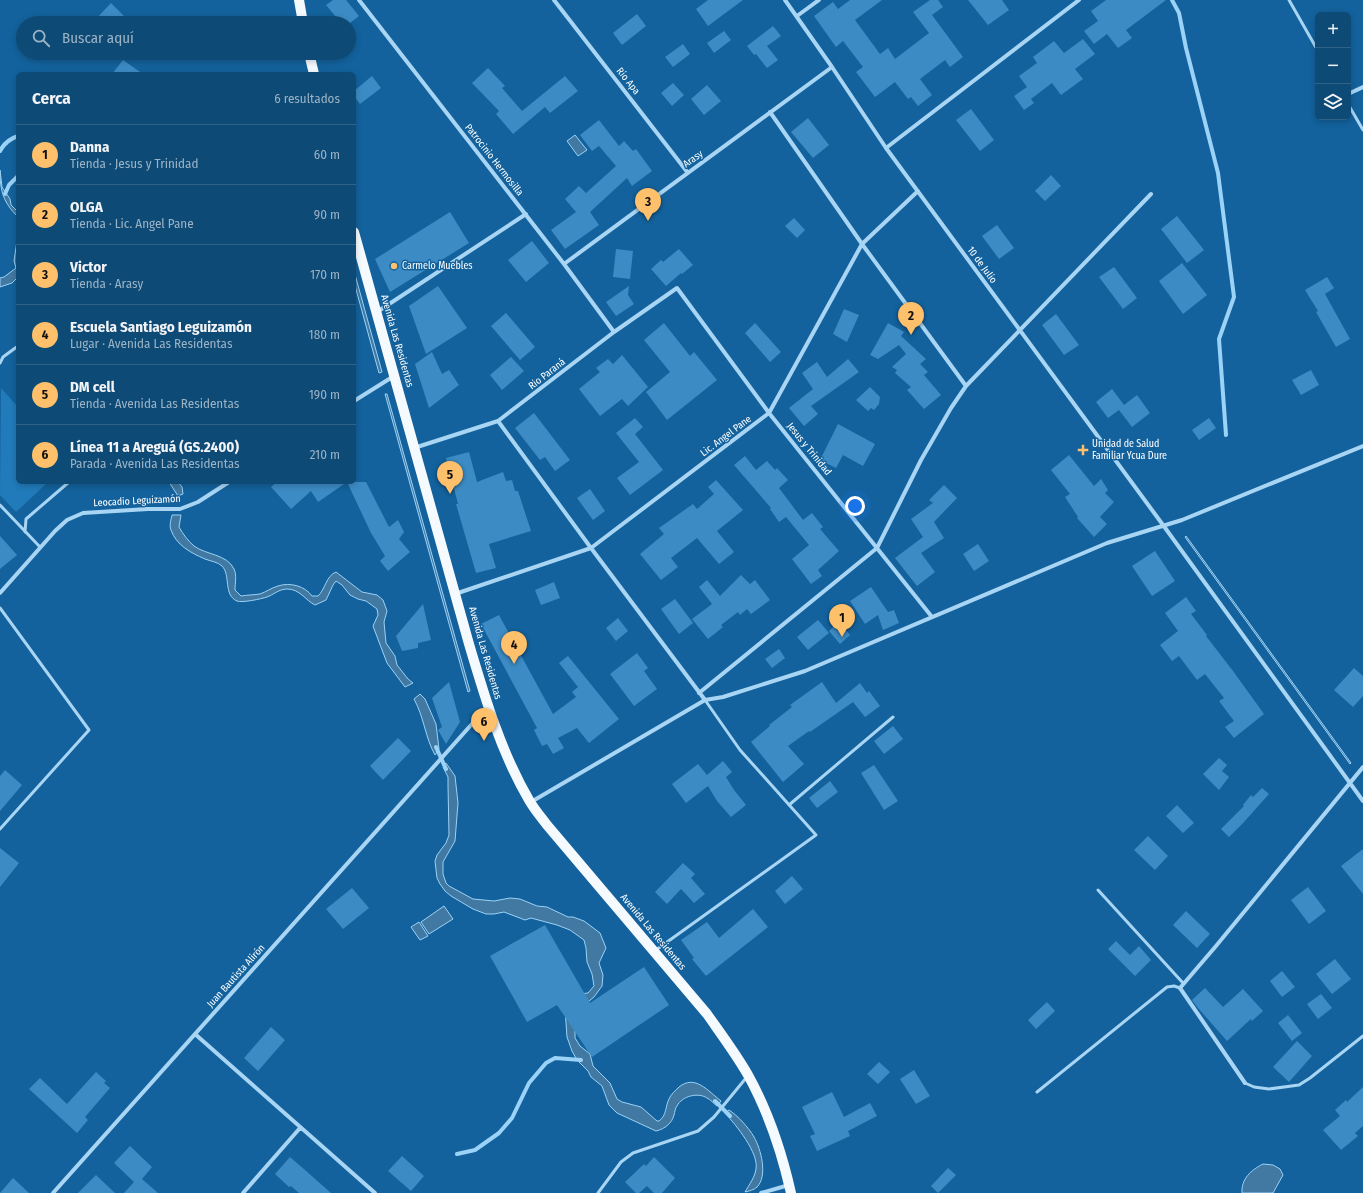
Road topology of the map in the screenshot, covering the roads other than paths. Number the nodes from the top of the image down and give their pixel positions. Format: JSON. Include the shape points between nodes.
{"nodes":[{"id":1,"x":299,"y":0,"type":"edge"},
{"id":2,"x":359,"y":0,"type":"edge"},
{"id":3,"x":554,"y":0,"type":"edge"},
{"id":4,"x":785,"y":0,"type":"edge"},
{"id":5,"x":819,"y":0,"type":"edge"},
{"id":6,"x":1079,"y":0,"type":"edge"},
{"id":7,"x":1289,"y":0,"type":"edge"},
{"id":8,"x":302,"y":16,"type":"edge"},
{"id":9,"x":797,"y":16,"type":"junction"},
{"id":10,"x":1316,"y":48,"type":"edge"},
{"id":11,"x":311,"y":60,"type":"edge"},
{"id":12,"x":832,"y":67,"type":"junction"},
{"id":13,"x":314,"y":72,"type":"edge"},
{"id":14,"x":1363,"y":87,"type":"edge"},
{"id":15,"x":1351,"y":93,"type":"edge"},
{"id":16,"x":1351,"y":109,"type":"edge"},
{"id":17,"x":770,"y":112,"type":"junction"},
{"id":18,"x":1363,"y":130,"type":"edge"},
{"id":19,"x":886,"y":148,"type":"junction"},
{"id":20,"x":688,"y":173,"type":"junction"},
{"id":21,"x":918,"y":191,"type":"junction"},
{"id":22,"x":1151,"y":194,"type":"dead end"},
{"id":23,"x":526,"y":214,"type":"junction"},
{"id":24,"x":356,"y":239,"type":"edge"},
{"id":25,"x":862,"y":244,"type":"junction"},
{"id":26,"x":564,"y":264,"type":"junction"},
{"id":27,"x":677,"y":288,"type":"joint"},
{"id":28,"x":377,"y":312,"type":"junction"},
{"id":29,"x":1020,"y":330,"type":"junction"},
{"id":30,"x":614,"y":332,"type":"junction"},
{"id":31,"x":16,"y":347,"type":"edge"},
{"id":32,"x":0,"y":363,"type":"edge"},
{"id":33,"x":395,"y":375,"type":"junction"},
{"id":34,"x":966,"y":386,"type":"junction"},
{"id":35,"x":356,"y":400,"type":"edge"},
{"id":36,"x":769,"y":413,"type":"junction"},
{"id":37,"x":498,"y":421,"type":"junction"},
{"id":38,"x":1363,"y":446,"type":"edge"},
{"id":39,"x":413,"y":448,"type":"junction"},
{"id":40,"x":67,"y":484,"type":"edge"},
{"id":41,"x":226,"y":484,"type":"edge"},
{"id":42,"x":0,"y":505,"type":"edge"},
{"id":43,"x":1163,"y":525,"type":"junction"},
{"id":44,"x":25,"y":532,"type":"junction"},
{"id":45,"x":40,"y":548,"type":"junction"},
{"id":46,"x":591,"y":548,"type":"junction"},
{"id":47,"x":877,"y":548,"type":"junction"},
{"id":48,"x":0,"y":593,"type":"edge"},
{"id":49,"x":455,"y":594,"type":"junction"},
{"id":50,"x":0,"y":608,"type":"edge"},
{"id":51,"x":932,"y":617,"type":"junction"},
{"id":52,"x":699,"y":692,"type":"junction"},
{"id":53,"x":705,"y":700,"type":"junction"},
{"id":54,"x":488,"y":706,"type":"junction"},
{"id":55,"x":893,"y":717,"type":"dead end"},
{"id":56,"x":1363,"y":767,"type":"edge"},
{"id":57,"x":1350,"y":783,"type":"junction"},
{"id":58,"x":1363,"y":801,"type":"edge"},
{"id":59,"x":530,"y":802,"type":"junction"},
{"id":60,"x":789,"y":805,"type":"junction"},
{"id":61,"x":0,"y":830,"type":"edge"},
{"id":62,"x":1098,"y":890,"type":"dead end"},
{"id":63,"x":654,"y":952,"type":"junction"},
{"id":64,"x":1183,"y":984,"type":"junction"},
{"id":65,"x":1180,"y":988,"type":"junction"},
{"id":66,"x":195,"y":1034,"type":"junction"},
{"id":67,"x":1363,"y":1036,"type":"edge"},
{"id":68,"x":748,"y":1076,"type":"junction"},
{"id":69,"x":1245,"y":1083,"type":"joint"},
{"id":70,"x":1038,"y":1092,"type":"dead end"},
{"id":71,"x":300,"y":1128,"type":"junction"},
{"id":72,"x":790,"y":1189,"type":"edge"},
{"id":73,"x":53,"y":1193,"type":"edge"},
{"id":74,"x":243,"y":1193,"type":"edge"},
{"id":75,"x":375,"y":1193,"type":"edge"},
{"id":76,"x":598,"y":1193,"type":"edge"},
{"id":77,"x":761,"y":1193,"type":"edge"}],
"edges":[{"from":1,"to":8,"type":"main road"},
{"from":2,"to":23,"type":"street","name":"Patrocinio Hermosilla"},
{"from":3,"to":20,"type":"street","name":"Rio Apa"},
{"from":4,"to":9,"type":"street","name":"10 de Julio"},
{"from":5,"to":9,"type":"street"},
{"from":6,"to":19,"type":"street"},
{"from":7,"to":10,"type":"lane"},
{"from":9,"to":12,"type":"street","name":"10 de Julio"},
{"from":11,"to":13,"type":"main road"},
{"from":12,"to":17,"type":"street","name":"Arasy"},
{"from":12,"to":19,"type":"street","name":"10 de Julio"},
{"from":14,"to":15,"type":"street"},
{"from":16,"to":18,"type":"lane"},
{"from":17,"to":20,"type":"street","name":"Arasy"},
{"from":17,"to":25,"type":"street"},
{"from":19,"to":21,"type":"street","name":"10 de Julio"},
{"from":20,"to":26,"type":"street","name":"Arasy"},
{"from":21,"to":25,"type":"street","name":"Lic. Angel Pane"},
{"from":21,"to":29,"type":"street","name":"10 de Julio"},
{"from":22,"to":29,"type":"street"},
{"from":23,"to":26,"type":"street","name":"Patrocinio Hermosilla"},
{"from":23,"to":28,"type":"street"},
{"from":24,"to":28,"type":"main road","name":"Avenida Las Residentas"},
{"from":25,"to":34,"type":"street"},
{"from":25,"to":36,"type":"street","name":"Lic. Angel Pane"},
{"from":26,"to":30,"type":"street","name":"Patrocinio Hermosilla"},
{"from":27,"to":30,"type":"street","name":"Rio Paraná"},
{"from":27,"to":36,"type":"street","name":"Jesus y Trinidad"},
{"from":28,"to":33,"type":"main road","name":"Avenida Las Residentas"},
{"from":29,"to":34,"type":"street"},
{"from":29,"to":43,"type":"street","name":"10 de Julio"},
{"from":30,"to":37,"type":"street","name":"Rio Paraná"},
{"from":31,"to":32,"type":"lane","via":[[3,357]]},
{"from":33,"to":35,"type":"street"},
{"from":33,"to":39,"type":"main road","name":"Avenida Las Residentas"},
{"from":34,"to":47,"type":"street","via":[[921,460]]},
{"from":36,"to":46,"type":"street","name":"Lic. Angel Pane"},
{"from":36,"to":47,"type":"street","name":"Jesus y Trinidad"},
{"from":37,"to":39,"type":"street","name":"Rio Paraná"},
{"from":37,"to":46,"type":"street"},
{"from":38,"to":43,"type":"street","via":[[1182,520]]},
{"from":39,"to":49,"type":"main road","name":"Avenida Las Residentas"},
{"from":40,"to":44,"type":"lane","via":[[26,519]]},
{"from":41,"to":45,"type":"street","name":"Leocadio Leguizamón","via":[[198,502],[180,509],[83,513],[67,520]]},
{"from":42,"to":44,"type":"lane"},
{"from":43,"to":51,"type":"street","via":[[1107,543]]},
{"from":43,"to":57,"type":"street","name":"10 de Julio"},
{"from":44,"to":45,"type":"lane"},
{"from":45,"to":48,"type":"street","name":"Leocadio Leguizamón"},
{"from":46,"to":49,"type":"street","name":"Lic. Angel Pane"},
{"from":46,"to":52,"type":"street"},
{"from":47,"to":51,"type":"street","name":"Jesus y Trinidad"},
{"from":47,"to":52,"type":"street"},
{"from":49,"to":54,"type":"main road","name":"Avenida Las Residentas"},
{"from":50,"to":61,"type":"lane","via":[[89,730]]},
{"from":51,"to":53,"type":"street","via":[[805,672]]},
{"from":52,"to":53,"type":"street"},
{"from":53,"to":59,"type":"street"},
{"from":53,"to":60,"type":"lane","via":[[740,750]]},
{"from":54,"to":59,"type":"main road","name":"Avenida Las Residentas","via":[[505,751]]},
{"from":54,"to":66,"type":"street","name":"Juan Bautista Alirón"},
{"from":55,"to":60,"type":"lane"},
{"from":56,"to":57,"type":"street"},
{"from":57,"to":58,"type":"street","name":"10 de Julio"},
{"from":57,"to":64,"type":"street"},
{"from":59,"to":63,"type":"main road","name":"Avenida Las Residentas"},
{"from":60,"to":63,"type":"lane","via":[[816,835]]},
{"from":62,"to":64,"type":"lane"},
{"from":63,"to":68,"type":"main road","name":"Avenida Las Residentas","via":[[707,1014]]},
{"from":64,"to":65,"type":"street"},
{"from":65,"to":69,"type":"street"},
{"from":65,"to":70,"type":"lane","via":[[1167,987]]},
{"from":66,"to":71,"type":"street"},
{"from":66,"to":73,"type":"street","name":"Juan Bautista Alirón"},
{"from":67,"to":69,"type":"lane","via":[[1299,1085],[1269,1089]]},
{"from":68,"to":72,"type":"main road","name":"Avenida Las Residentas","via":[[765,1111]]},
{"from":68,"to":76,"type":"lane","via":[[714,1117],[698,1131],[633,1154],[621,1162]]},
{"from":71,"to":74,"type":"street"},
{"from":71,"to":75,"type":"street"},
{"from":72,"to":77,"type":"street"}]}
